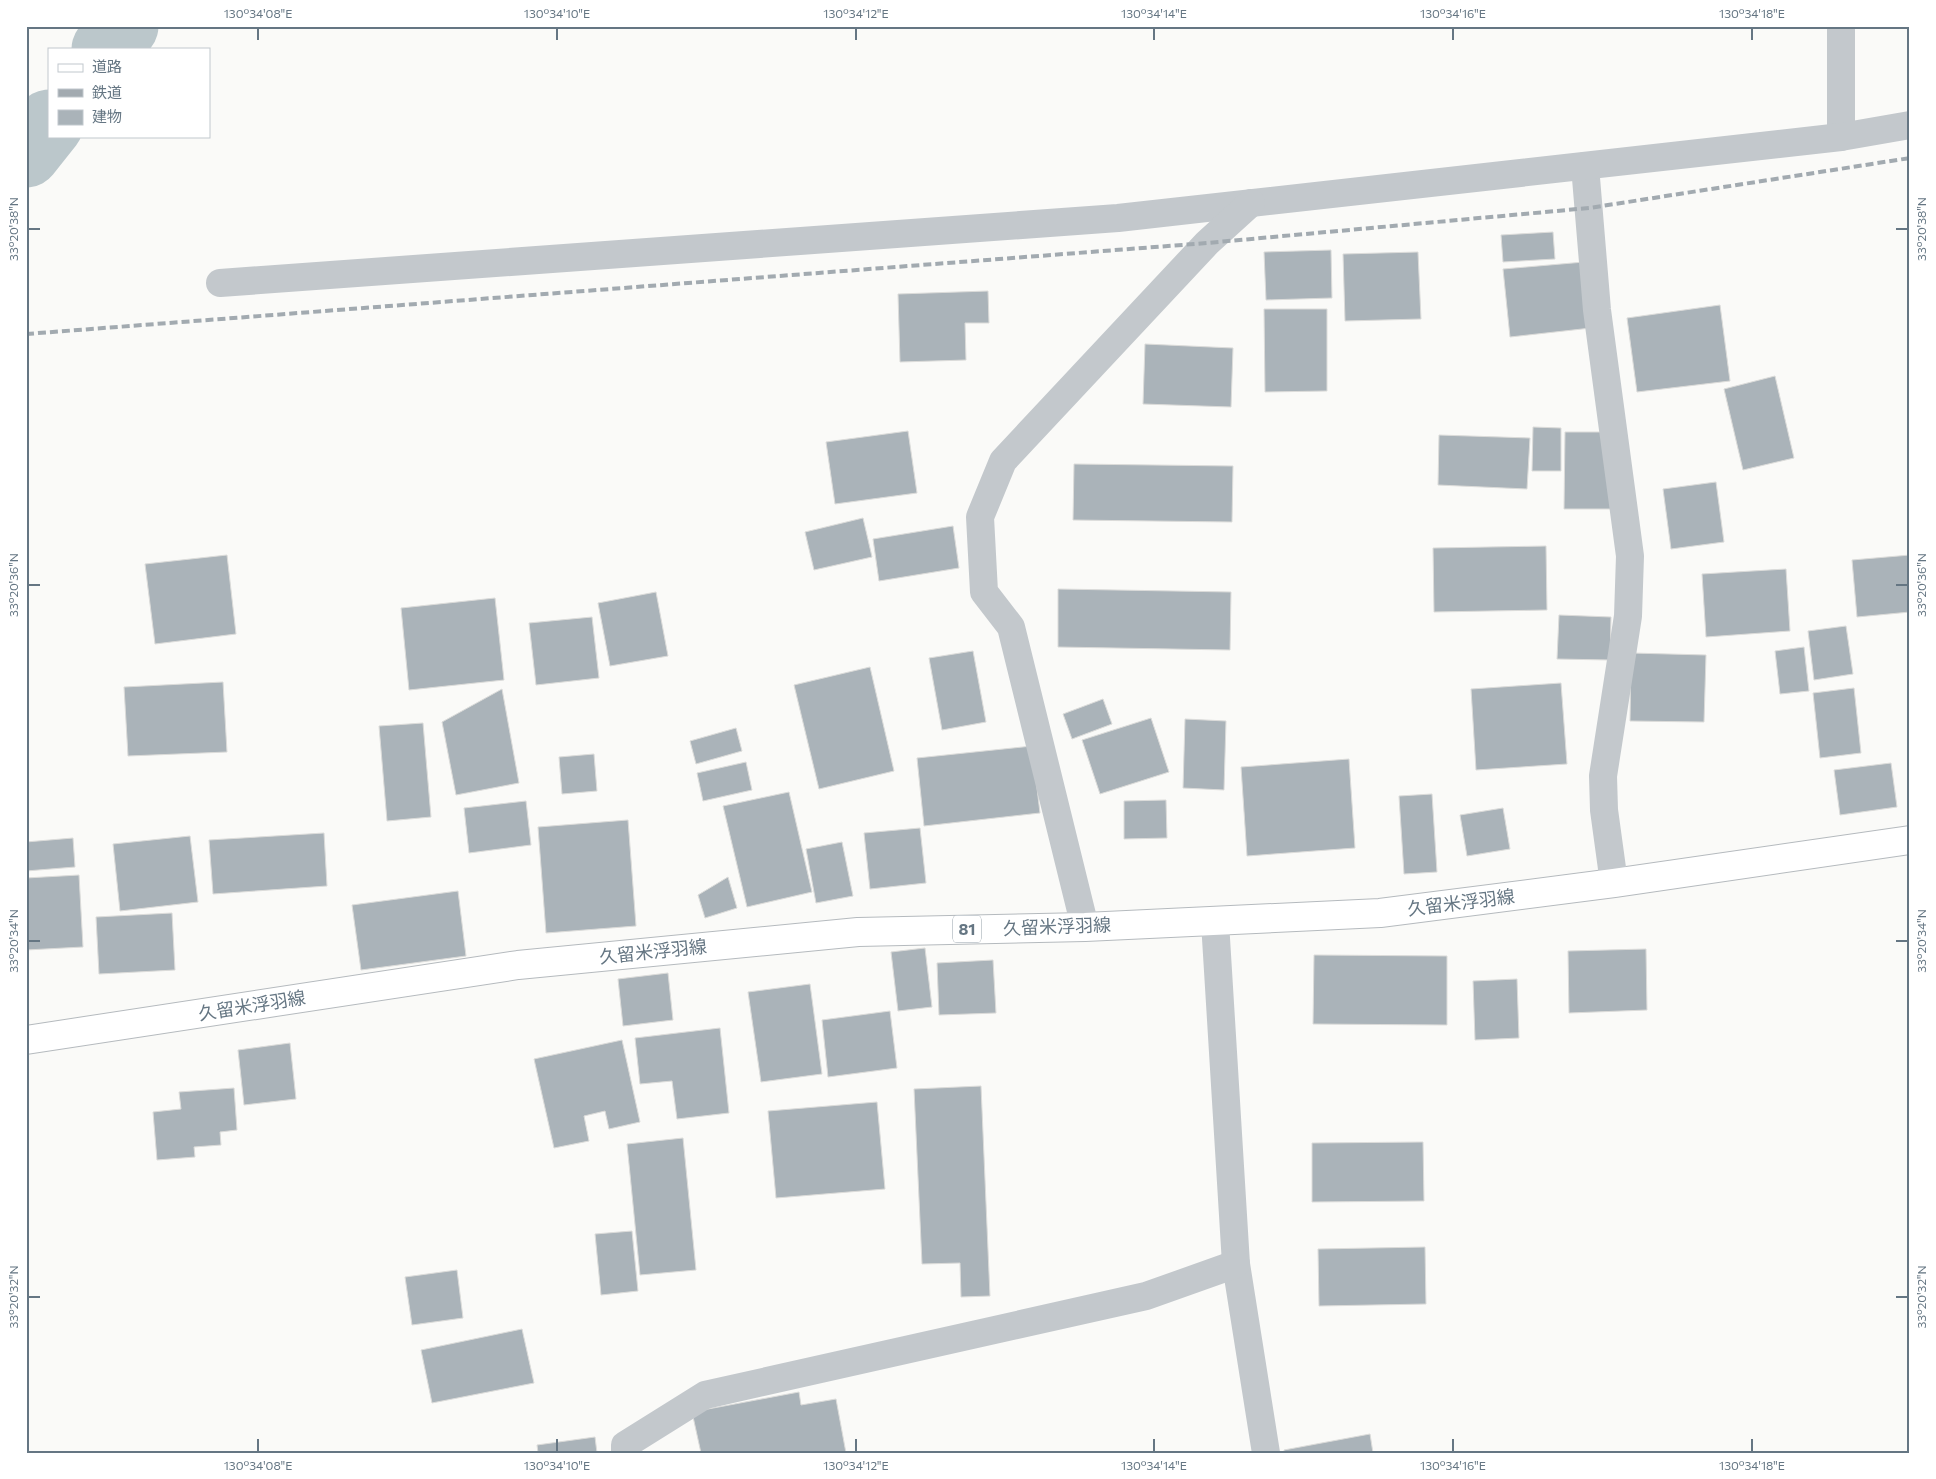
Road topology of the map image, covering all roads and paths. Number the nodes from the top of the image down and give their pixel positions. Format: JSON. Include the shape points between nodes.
{"nodes":[{"id":1,"x":1840,"y":26,"type":"edge"},
{"id":2,"x":1910,"y":125,"type":"edge"},
{"id":3,"x":1841,"y":137,"type":"junction"},
{"id":4,"x":1586,"y":166,"type":"junction"},
{"id":5,"x":1251,"y":203,"type":"junction"},
{"id":6,"x":220,"y":283,"type":"dead end"},
{"id":7,"x":1910,"y":840,"type":"edge"},
{"id":8,"x":1614,"y":883,"type":"junction"},
{"id":9,"x":1215,"y":922,"type":"junction"},
{"id":10,"x":1085,"y":927,"type":"junction"},
{"id":11,"x":26,"y":1040,"type":"edge"},
{"id":12,"x":1236,"y":1264,"type":"junction"},
{"id":13,"x":625,"y":1453,"type":"edge"},
{"id":14,"x":1266,"y":1453,"type":"edge"}],
"edges":[{"from":1,"to":3,"type":"street"},
{"from":2,"to":3,"type":"street"},
{"from":3,"to":4,"type":"street"},
{"from":4,"to":5,"type":"street"},
{"from":4,"to":8,"type":"street","via":[[1597,310],[1630,556],[1628,616],[1603,776]]},
{"from":5,"to":6,"type":"street","via":[[1118,218]]},
{"from":5,"to":10,"type":"street","via":[[1207,243],[1002,461],[980,517],[984,592],[1011,627]]},
{"from":7,"to":8,"type":"main road","name":"久留米浮羽線","number":"81"},
{"from":8,"to":9,"type":"main road","name":"久留米浮羽線","number":"81","via":[[1380,913]]},
{"from":9,"to":10,"type":"main road","name":"久留米浮羽線","number":"81"},
{"from":9,"to":12,"type":"street"},
{"from":10,"to":11,"type":"main road","name":"久留米浮羽線","number":"81","via":[[858,932],[518,965]]},
{"from":12,"to":13,"type":"street","via":[[1146,1296],[705,1394],[624,1445]]},
{"from":12,"to":14,"type":"street"}]}
